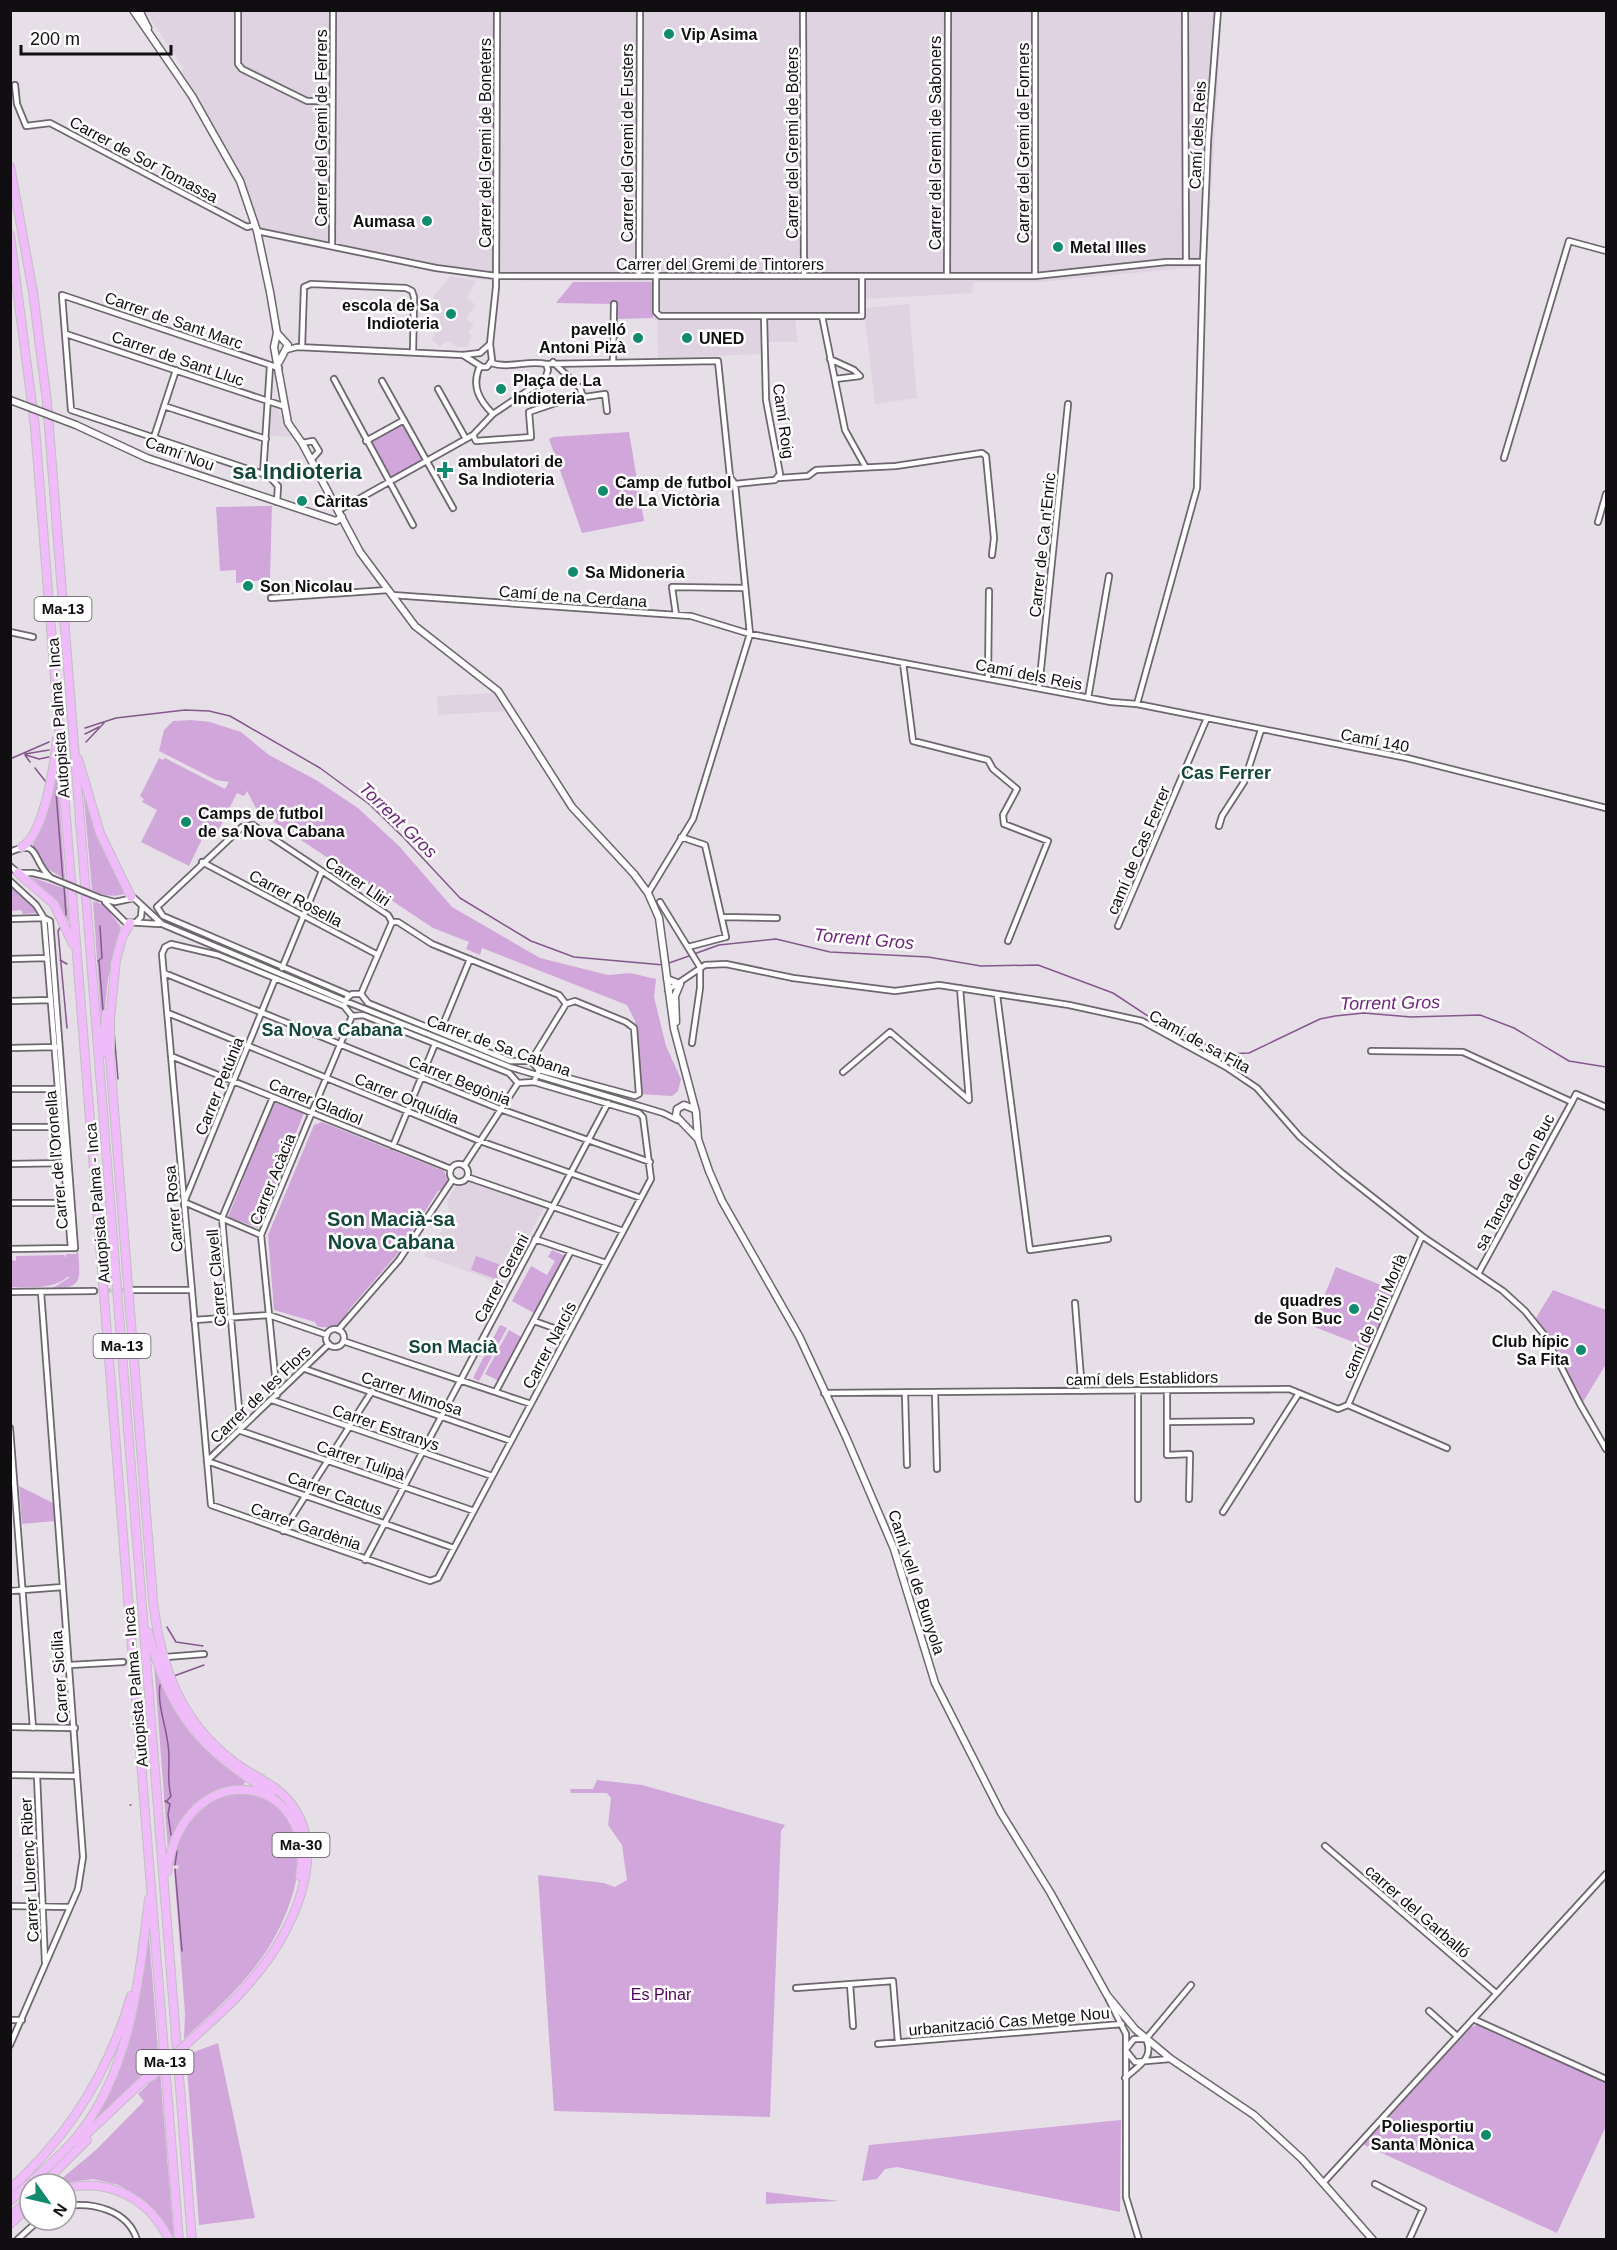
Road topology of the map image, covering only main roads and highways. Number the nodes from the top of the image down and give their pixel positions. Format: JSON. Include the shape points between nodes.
{"nodes":[{"id":1,"x":10,"y":165,"type":"edge"},
{"id":2,"x":10,"y":235,"type":"edge"},
{"id":3,"x":59,"y":723,"type":"junction"},
{"id":4,"x":74,"y":743,"type":"junction"},
{"id":5,"x":15,"y":851,"type":"edge"},
{"id":6,"x":23,"y":873,"type":"road end"},
{"id":7,"x":128,"y":898,"type":"road end"},
{"id":8,"x":133,"y":922,"type":"road end"},
{"id":9,"x":77,"y":953,"type":"junction"},
{"id":10,"x":116,"y":960,"type":"junction"},
{"id":11,"x":101,"y":1081,"type":"junction"},
{"id":12,"x":143,"y":1610,"type":"junction"},
{"id":13,"x":303,"y":1880,"type":"junction"},
{"id":14,"x":151,"y":1884,"type":"junction"},
{"id":15,"x":165,"y":1889,"type":"junction"},
{"id":16,"x":141,"y":1954,"type":"junction"},
{"id":17,"x":191,"y":2037,"type":"junction"},
{"id":18,"x":151,"y":2075,"type":"junction"},
{"id":19,"x":47,"y":2172,"type":"edge"},
{"id":20,"x":56,"y":2172,"type":"edge"},
{"id":21,"x":78,"y":2187,"type":"edge"},
{"id":22,"x":10,"y":2189,"type":"edge"},
{"id":23,"x":10,"y":2200,"type":"edge"},
{"id":24,"x":169,"y":2240,"type":"edge"},
{"id":25,"x":179,"y":2240,"type":"edge"},
{"id":26,"x":192,"y":2240,"type":"edge"}],
"edges":[{"from":1,"to":4,"type":"highway","name":"Autopista Palma - Inca","number":"Ma-13","via":[[32,284],[47,402]]},
{"from":2,"to":3,"type":"highway","name":"Autopista Palma - Inca","number":"Ma-13","via":[[33,399]]},
{"from":3,"to":5,"type":"highway","via":[[50,789],[33,835]]},
{"from":3,"to":9,"type":"highway","name":"Autopista Palma - Inca","number":"Ma-13"},
{"from":4,"to":7,"type":"highway","via":[[98,827]]},
{"from":4,"to":11,"type":"highway","name":"Autopista Palma - Inca","number":"Ma-13"},
{"from":6,"to":9,"type":"highway","via":[[54,904]]},
{"from":8,"to":10,"type":"highway","via":[[122,938]]},
{"from":9,"to":14,"type":"highway","name":"Autopista Palma - Inca","number":"Ma-13"},
{"from":10,"to":11,"type":"highway","via":[[105,1018]]},
{"from":10,"to":13,"type":"highway","via":[[110,1058],[159,1643],[173,1688],[198,1727],[229,1758],[283,1795],[297,1813],[308,1851]]},
{"from":11,"to":12,"type":"highway","name":"Autopista Palma - Inca","number":"Ma-13"},
{"from":12,"to":13,"type":"highway","number":"Ma-30","via":[[163,1681],[186,1722],[219,1758],[276,1797],[296,1819],[305,1852]]},
{"from":12,"to":15,"type":"highway","name":"Autopista Palma - Inca","number":"Ma-13"},
{"from":13,"to":17,"type":"highway","number":"Ma-30","via":[[289,1920],[262,1967],[239,1994]]},
{"from":14,"to":16,"type":"highway"},
{"from":14,"to":25,"type":"highway","name":"Autopista Palma - Inca","number":"Ma-13"},
{"from":15,"to":17,"type":"highway","number":"Ma-30","via":[[170,1850],[179,1829],[210,1796],[237,1789],[258,1792],[282,1808],[296,1827],[301,1871],[278,1938],[246,1983]]},
{"from":15,"to":26,"type":"highway","name":"Autopista Palma - Inca","number":"Ma-13"},
{"from":16,"to":22,"type":"highway","via":[[119,2032],[99,2078],[59,2139]]},
{"from":16,"to":23,"type":"highway","via":[[126,2035],[98,2104],[73,2142]]},
{"from":17,"to":18,"type":"highway","number":"Ma-30","bridge":true},
{"from":18,"to":19,"type":"highway","number":"Ma-30"},
{"from":18,"to":20,"type":"highway","number":"Ma-30"},
{"from":21,"to":24,"type":"highway","via":[[96,2186],[125,2193],[151,2212]]}]}
